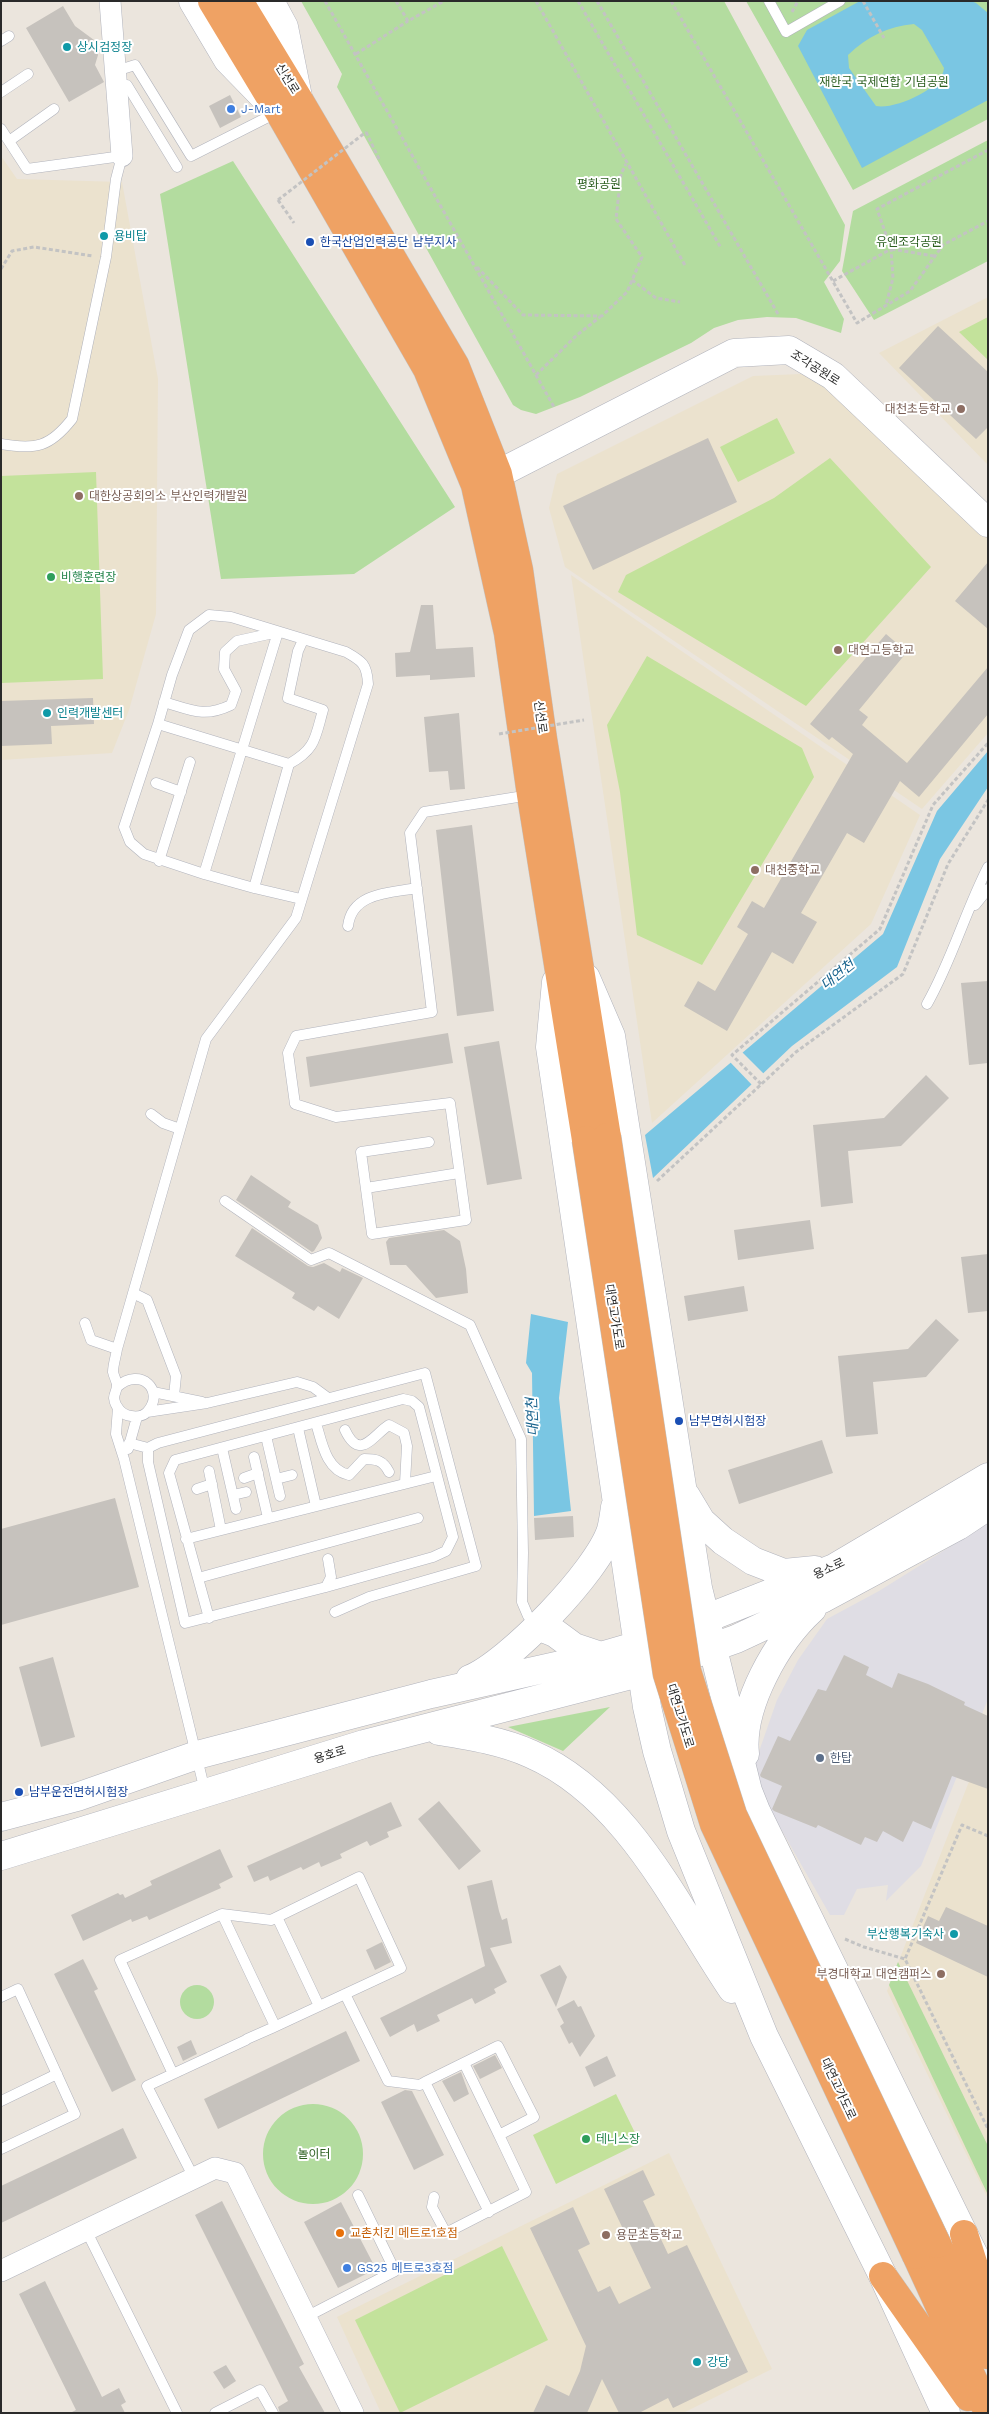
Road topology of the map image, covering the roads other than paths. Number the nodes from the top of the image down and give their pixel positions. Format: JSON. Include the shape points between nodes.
{"nodes":[{"id":1,"x":110,"y":1,"type":"edge"},
{"id":2,"x":193,"y":1,"type":"edge"},
{"id":3,"x":212,"y":1,"type":"edge"},
{"id":4,"x":239,"y":1,"type":"edge"},
{"id":5,"x":270,"y":1,"type":"edge"},
{"id":6,"x":769,"y":1,"type":"edge"},
{"id":7,"x":840,"y":1,"type":"edge"},
{"id":8,"x":28,"y":74,"type":"dead end"},
{"id":9,"x":116,"y":78,"type":"junction"},
{"id":10,"x":1,"y":92,"type":"edge"},
{"id":11,"x":289,"y":105,"type":"junction"},
{"id":12,"x":54,"y":109,"type":"dead end"},
{"id":13,"x":1,"y":128,"type":"edge"},
{"id":14,"x":9,"y":141,"type":"junction"},
{"id":15,"x":122,"y":156,"type":"junction"},
{"id":16,"x":177,"y":167,"type":"dead end"},
{"id":17,"x":4,"y":445,"type":"edge"},
{"id":18,"x":498,"y":474,"type":"junction"},
{"id":19,"x":988,"y":523,"type":"edge"},
{"id":20,"x":278,"y":632,"type":"junction"},
{"id":21,"x":303,"y":640,"type":"junction"},
{"id":22,"x":164,"y":702,"type":"junction"},
{"id":23,"x":158,"y":724,"type":"junction"},
{"id":24,"x":243,"y":750,"type":"junction"},
{"id":25,"x":190,"y":762,"type":"dead end"},
{"id":26,"x":289,"y":764,"type":"junction"},
{"id":27,"x":156,"y":783,"type":"dead end"},
{"id":28,"x":181,"y":792,"type":"junction"},
{"id":29,"x":531,"y":794,"type":"junction"},
{"id":30,"x":159,"y":861,"type":"junction"},
{"id":31,"x":988,"y":867,"type":"edge"},
{"id":32,"x":204,"y":874,"type":"junction"},
{"id":33,"x":254,"y":888,"type":"junction"},
{"id":34,"x":417,"y":888,"type":"junction"},
{"id":35,"x":988,"y":889,"type":"edge"},
{"id":36,"x":301,"y":899,"type":"junction"},
{"id":37,"x":970,"y":912,"type":"junction"},
{"id":38,"x":348,"y":926,"type":"dead end"},
{"id":39,"x":568,"y":963,"type":"junction"},
{"id":40,"x":927,"y":1004,"type":"dead end"},
{"id":41,"x":151,"y":1114,"type":"dead end"},
{"id":42,"x":180,"y":1129,"type":"junction"},
{"id":43,"x":429,"y":1142,"type":"dead end"},
{"id":44,"x":459,"y":1173,"type":"junction"},
{"id":45,"x":366,"y":1188,"type":"junction"},
{"id":46,"x":225,"y":1201,"type":"dead end"},
{"id":47,"x":133,"y":1293,"type":"junction"},
{"id":48,"x":85,"y":1323,"type":"dead end"},
{"id":49,"x":117,"y":1349,"type":"junction"},
{"id":50,"x":117,"y":1387,"type":"junction"},
{"id":51,"x":153,"y":1392,"type":"junction"},
{"id":52,"x":174,"y":1396,"type":"junction"},
{"id":53,"x":328,"y":1398,"type":"junction"},
{"id":54,"x":208,"y":1403,"type":"junction"},
{"id":55,"x":118,"y":1408,"type":"junction"},
{"id":56,"x":147,"y":1412,"type":"junction"},
{"id":57,"x":137,"y":1417,"type":"junction"},
{"id":58,"x":316,"y":1423,"type":"junction"},
{"id":59,"x":298,"y":1428,"type":"junction"},
{"id":60,"x":345,"y":1430,"type":"dead end"},
{"id":61,"x":266,"y":1436,"type":"junction"},
{"id":62,"x":129,"y":1442,"type":"junction"},
{"id":63,"x":148,"y":1448,"type":"junction"},
{"id":64,"x":222,"y":1448,"type":"junction"},
{"id":65,"x":254,"y":1457,"type":"dead end"},
{"id":66,"x":124,"y":1459,"type":"junction"},
{"id":67,"x":208,"y":1470,"type":"dead end"},
{"id":68,"x":389,"y":1472,"type":"dead end"},
{"id":69,"x":258,"y":1473,"type":"junction"},
{"id":70,"x":292,"y":1474,"type":"dead end"},
{"id":71,"x":436,"y":1476,"type":"junction"},
{"id":72,"x":988,"y":1477,"type":"edge"},
{"id":73,"x":244,"y":1478,"type":"dead end"},
{"id":74,"x":276,"y":1479,"type":"junction"},
{"id":75,"x":405,"y":1483,"type":"junction"},
{"id":76,"x":212,"y":1484,"type":"junction"},
{"id":77,"x":197,"y":1489,"type":"dead end"},
{"id":78,"x":681,"y":1489,"type":"junction"},
{"id":79,"x":246,"y":1492,"type":"dead end"},
{"id":80,"x":233,"y":1495,"type":"junction"},
{"id":81,"x":617,"y":1495,"type":"junction"},
{"id":82,"x":280,"y":1496,"type":"dead end"},
{"id":83,"x":316,"y":1506,"type":"junction"},
{"id":84,"x":988,"y":1506,"type":"edge"},
{"id":85,"x":236,"y":1509,"type":"dead end"},
{"id":86,"x":268,"y":1518,"type":"junction"},
{"id":87,"x":418,"y":1518,"type":"dead end"},
{"id":88,"x":222,"y":1530,"type":"junction"},
{"id":89,"x":186,"y":1539,"type":"junction"},
{"id":90,"x":328,"y":1559,"type":"dead end"},
{"id":91,"x":834,"y":1568,"type":"junction"},
{"id":92,"x":198,"y":1578,"type":"junction"},
{"id":93,"x":326,"y":1587,"type":"junction"},
{"id":94,"x":824,"y":1598,"type":"junction"},
{"id":95,"x":335,"y":1612,"type":"dead end"},
{"id":96,"x":208,"y":1618,"type":"junction"},
{"id":97,"x":704,"y":1621,"type":"junction"},
{"id":98,"x":538,"y":1626,"type":"junction"},
{"id":99,"x":648,"y":1642,"type":"junction"},
{"id":100,"x":711,"y":1648,"type":"junction"},
{"id":101,"x":601,"y":1656,"type":"junction"},
{"id":102,"x":653,"y":1669,"type":"junction"},
{"id":103,"x":431,"y":1694,"type":"junction"},
{"id":104,"x":428,"y":1729,"type":"junction"},
{"id":105,"x":197,"y":1755,"type":"junction"},
{"id":106,"x":748,"y":1791,"type":"junction"},
{"id":107,"x":205,"y":1794,"type":"junction"},
{"id":108,"x":77,"y":1797,"type":"junction"},
{"id":109,"x":1,"y":1816,"type":"edge"},
{"id":110,"x":12,"y":1853,"type":"edge"},
{"id":111,"x":222,"y":1914,"type":"junction"},
{"id":112,"x":277,"y":1917,"type":"junction"},
{"id":113,"x":345,"y":1994,"type":"junction"},
{"id":114,"x":1,"y":1997,"type":"edge"},
{"id":115,"x":318,"y":2006,"type":"junction"},
{"id":116,"x":275,"y":2026,"type":"junction"},
{"id":117,"x":764,"y":2036,"type":"junction"},
{"id":118,"x":464,"y":2063,"type":"junction"},
{"id":119,"x":57,"y":2074,"type":"junction"},
{"id":120,"x":173,"y":2074,"type":"junction"},
{"id":121,"x":425,"y":2082,"type":"junction"},
{"id":122,"x":1,"y":2101,"type":"edge"},
{"id":123,"x":499,"y":2135,"type":"junction"},
{"id":124,"x":1,"y":2148,"type":"edge"},
{"id":125,"x":194,"y":2178,"type":"junction"},
{"id":126,"x":358,"y":2196,"type":"dead end"},
{"id":127,"x":434,"y":2197,"type":"dead end"},
{"id":128,"x":489,"y":2212,"type":"junction"},
{"id":129,"x":86,"y":2230,"type":"junction"},
{"id":130,"x":964,"y":2234,"type":"junction"},
{"id":131,"x":926,"y":2250,"type":"junction"},
{"id":132,"x":1,"y":2271,"type":"edge"},
{"id":133,"x":883,"y":2276,"type":"junction"},
{"id":134,"x":988,"y":2283,"type":"edge"},
{"id":135,"x":988,"y":2310,"type":"edge"},
{"id":136,"x":306,"y":2317,"type":"junction"},
{"id":137,"x":988,"y":2355,"type":"edge"},
{"id":138,"x":988,"y":2412,"type":"edge"},
{"id":139,"x":177,"y":2413,"type":"edge"},
{"id":140,"x":215,"y":2413,"type":"edge"},
{"id":141,"x":273,"y":2413,"type":"edge"},
{"id":142,"x":353,"y":2413,"type":"edge"},
{"id":143,"x":946,"y":2413,"type":"edge"},
{"id":144,"x":979,"y":2413,"type":"edge"}],
"edges":[{"from":1,"to":9,"type":"street"},
{"from":2,"to":11,"type":"main road","via":[[228,60]]},
{"from":3,"to":11,"type":"highway"},
{"from":4,"to":11,"type":"highway","name":"신선로"},
{"from":5,"to":11,"type":"main road","name":"신선로","via":[[284,27]]},
{"from":6,"to":7,"type":"lane","via":[[786,32]]},
{"from":8,"to":10,"type":"lane"},
{"from":9,"to":11,"type":"lane","via":[[135,65],[190,156]]},
{"from":9,"to":15,"type":"street"},
{"from":9,"to":16,"type":"lane","via":[[127,85]]},
{"from":11,"to":18,"type":"highway","name":"신선로","via":[[455,365]]},
{"from":11,"to":29,"type":"highway","via":[[427,369],[476,485],[508,633]]},
{"from":12,"to":14,"type":"lane"},
{"from":13,"to":14,"type":"lane"},
{"from":14,"to":15,"type":"lane","via":[[27,170]]},
{"from":15,"to":17,"type":"lane","via":[[106,257],[72,419],[58,437],[35,447]]},
{"from":18,"to":19,"type":"main road","name":"조각공원로","via":[[734,353],[789,350],[833,376]]},
{"from":18,"to":39,"type":"highway","name":"신선로","via":[[519,570]]},
{"from":20,"to":21,"type":"lane"},
{"from":20,"to":22,"type":"lane","via":[[231,617],[209,615],[189,630]]},
{"from":20,"to":22,"type":"lane","via":[[237,641],[225,652],[224,669],[236,691],[231,705],[215,713]]},
{"from":20,"to":24,"type":"lane"},
{"from":21,"to":26,"type":"lane","via":[[288,698],[323,710],[315,740],[306,755]]},
{"from":21,"to":36,"type":"lane","via":[[346,652],[361,660],[368,684]]},
{"from":22,"to":23,"type":"lane"},
{"from":23,"to":24,"type":"lane"},
{"from":23,"to":30,"type":"lane","via":[[124,827],[130,842]]},
{"from":24,"to":26,"type":"lane"},
{"from":24,"to":32,"type":"lane"},
{"from":25,"to":28,"type":"lane"},
{"from":26,"to":33,"type":"lane"},
{"from":27,"to":28,"type":"lane"},
{"from":28,"to":30,"type":"lane"},
{"from":29,"to":34,"type":"lane","via":[[424,812],[410,833]]},
{"from":29,"to":39,"type":"highway"},
{"from":30,"to":32,"type":"lane"},
{"from":31,"to":37,"type":"lane","via":[[976,890]]},
{"from":32,"to":33,"type":"lane"},
{"from":33,"to":36,"type":"lane"},
{"from":34,"to":38,"type":"lane","via":[[371,896],[357,904]]},
{"from":34,"to":44,"type":"lane","via":[[432,1012],[296,1036],[288,1053],[296,1104],[336,1117],[450,1103]]},
{"from":35,"to":37,"type":"lane"},
{"from":36,"to":42,"type":"lane","via":[[296,918],[206,1039]]},
{"from":37,"to":40,"type":"lane","via":[[942,978]]},
{"from":39,"to":78,"type":"main road","via":[[611,1036]]},
{"from":39,"to":81,"type":"main road","via":[[550,1047]]},
{"from":39,"to":131,"type":"highway","name":"대연고가도로","bridge":true,"via":[[687,1671],[733,1815]]},
{"from":41,"to":42,"type":"lane","via":[[162,1123]]},
{"from":42,"to":47,"type":"lane"},
{"from":43,"to":45,"type":"lane","via":[[361,1152]]},
{"from":44,"to":45,"type":"lane"},
{"from":44,"to":45,"type":"lane","via":[[466,1220],[372,1234]]},
{"from":46,"to":98,"type":"lane","via":[[311,1260],[329,1253],[470,1325],[521,1438],[522,1602],[528,1616]]},
{"from":47,"to":49,"type":"lane"},
{"from":47,"to":52,"type":"lane","via":[[147,1300],[176,1376]]},
{"from":48,"to":49,"type":"lane","via":[[91,1340]]},
{"from":49,"to":50,"type":"lane","via":[[113,1371]]},
{"from":50,"to":51,"type":"lane","via":[[126,1380],[137,1378],[147,1382]]},
{"from":50,"to":55,"type":"lane","via":[[114,1398]]},
{"from":51,"to":52,"type":"lane"},
{"from":51,"to":56,"type":"lane","via":[[153,1403]]},
{"from":52,"to":54,"type":"lane"},
{"from":53,"to":54,"type":"lane","via":[[313,1387],[297,1382]]},
{"from":53,"to":63,"type":"lane"},
{"from":53,"to":95,"type":"lane","via":[[426,1373],[476,1566],[369,1597]]},
{"from":54,"to":56,"type":"lane"},
{"from":55,"to":57,"type":"lane","via":[[126,1416]]},
{"from":55,"to":66,"type":"lane","via":[[116,1434]]},
{"from":56,"to":57,"type":"lane"},
{"from":57,"to":62,"type":"lane"},
{"from":58,"to":59,"type":"lane"},
{"from":58,"to":68,"type":"lane","via":[[331,1466],[340,1473],[349,1475],[364,1459],[376,1459],[385,1464]]},
{"from":58,"to":71,"type":"lane","via":[[403,1399],[412,1401],[419,1407]]},
{"from":59,"to":61,"type":"lane"},
{"from":59,"to":83,"type":"lane"},
{"from":60,"to":75,"type":"lane","via":[[360,1446],[368,1444],[389,1425],[404,1433],[408,1446]]},
{"from":61,"to":64,"type":"lane"},
{"from":61,"to":74,"type":"lane"},
{"from":62,"to":63,"type":"lane"},
{"from":62,"to":66,"type":"lane"},
{"from":63,"to":96,"type":"lane","via":[[148,1462],[185,1623]]},
{"from":64,"to":80,"type":"lane"},
{"from":64,"to":89,"type":"lane","via":[[175,1460],[171,1464],[169,1473]]},
{"from":65,"to":69,"type":"lane"},
{"from":66,"to":105,"type":"lane"},
{"from":67,"to":76,"type":"lane"},
{"from":69,"to":73,"type":"lane"},
{"from":69,"to":86,"type":"lane"},
{"from":70,"to":74,"type":"lane"},
{"from":71,"to":75,"type":"lane"},
{"from":71,"to":93,"type":"lane","via":[[453,1537],[446,1550],[433,1557]]},
{"from":72,"to":91,"type":"main road","name":"용소로"},
{"from":74,"to":82,"type":"lane"},
{"from":75,"to":83,"type":"lane"},
{"from":76,"to":77,"type":"lane"},
{"from":76,"to":88,"type":"lane"},
{"from":78,"to":91,"type":"main road","via":[[701,1521],[753,1561],[784,1573]]},
{"from":78,"to":97,"type":"main road"},
{"from":79,"to":80,"type":"lane"},
{"from":80,"to":85,"type":"lane"},
{"from":81,"to":98,"type":"main road","via":[[607,1538],[566,1598]]},
{"from":81,"to":99,"type":"main road"},
{"from":83,"to":86,"type":"lane"},
{"from":84,"to":94,"type":"main road","name":"용소로","via":[[958,1526]]},
{"from":86,"to":88,"type":"lane"},
{"from":87,"to":92,"type":"lane"},
{"from":88,"to":89,"type":"lane"},
{"from":89,"to":92,"type":"lane"},
{"from":90,"to":93,"type":"lane","via":[[331,1576]]},
{"from":91,"to":97,"type":"main road","name":"용소로"},
{"from":92,"to":96,"type":"lane"},
{"from":93,"to":96,"type":"lane"},
{"from":94,"to":100,"type":"main road","name":"용소로"},
{"from":94,"to":106,"type":"main road","via":[[798,1622],[776,1652],[759,1686],[744,1746]]},
{"from":97,"to":99,"type":"main road","name":"용소로"},
{"from":97,"to":100,"type":"main road"},
{"from":98,"to":101,"type":"main road","via":[[555,1633],[574,1647]]},
{"from":98,"to":103,"type":"main road","via":[[483,1673]]},
{"from":99,"to":101,"type":"main road"},
{"from":99,"to":102,"type":"main road"},
{"from":100,"to":102,"type":"main road","name":"용소로"},
{"from":100,"to":106,"type":"main road"},
{"from":101,"to":103,"type":"main road"},
{"from":102,"to":104,"type":"main road","name":"용호로"},
{"from":102,"to":117,"type":"main road","via":[[647,1707],[681,1831]]},
{"from":103,"to":105,"type":"main road"},
{"from":104,"to":107,"type":"main road","name":"용호로","via":[[364,1744]]},
{"from":104,"to":117,"type":"main road","via":[[478,1737],[530,1753],[594,1793],[634,1836]]},
{"from":105,"to":107,"type":"lane"},
{"from":105,"to":108,"type":"main road"},
{"from":106,"to":130,"type":"main road"},
{"from":107,"to":110,"type":"main road","name":"용호로"},
{"from":108,"to":109,"type":"main road"},
{"from":108,"to":110,"type":"main road","via":[[96,1800],[101,1804],[98,1812]]},
{"from":111,"to":112,"type":"lane","via":[[271,1920]]},
{"from":111,"to":116,"type":"lane"},
{"from":111,"to":120,"type":"lane","via":[[120,1960]]},
{"from":112,"to":113,"type":"lane","via":[[359,1877],[401,1968]]},
{"from":112,"to":115,"type":"lane"},
{"from":113,"to":115,"type":"lane"},
{"from":113,"to":121,"type":"lane","via":[[388,2081]]},
{"from":114,"to":119,"type":"lane","via":[[18,1989]]},
{"from":115,"to":116,"type":"lane"},
{"from":116,"to":120,"type":"lane"},
{"from":117,"to":133,"type":"main road"},
{"from":118,"to":121,"type":"lane"},
{"from":118,"to":123,"type":"lane"},
{"from":118,"to":123,"type":"lane","via":[[498,2046],[534,2117]]},
{"from":119,"to":122,"type":"lane"},
{"from":119,"to":124,"type":"lane","via":[[75,2114]]},
{"from":120,"to":125,"type":"lane","via":[[147,2086]]},
{"from":121,"to":128,"type":"lane"},
{"from":123,"to":128,"type":"lane","via":[[526,2192]]},
{"from":125,"to":129,"type":"street"},
{"from":125,"to":136,"type":"street","via":[[215,2168],[235,2173]]},
{"from":126,"to":136,"type":"lane","via":[[395,2271]]},
{"from":127,"to":128,"type":"lane","via":[[432,2207],[446,2233]]},
{"from":129,"to":132,"type":"street"},
{"from":129,"to":139,"type":"lane"},
{"from":130,"to":134,"type":"main road"},
{"from":130,"to":135,"type":"highway"},
{"from":131,"to":137,"type":"highway","name":"대연고가도로"},
{"from":131,"to":138,"type":"highway","name":"대연고가도로"},
{"from":133,"to":143,"type":"main road"},
{"from":133,"to":144,"type":"highway"},
{"from":136,"to":142,"type":"street"},
{"from":140,"to":141,"type":"lane","via":[[260,2390]]}]}
